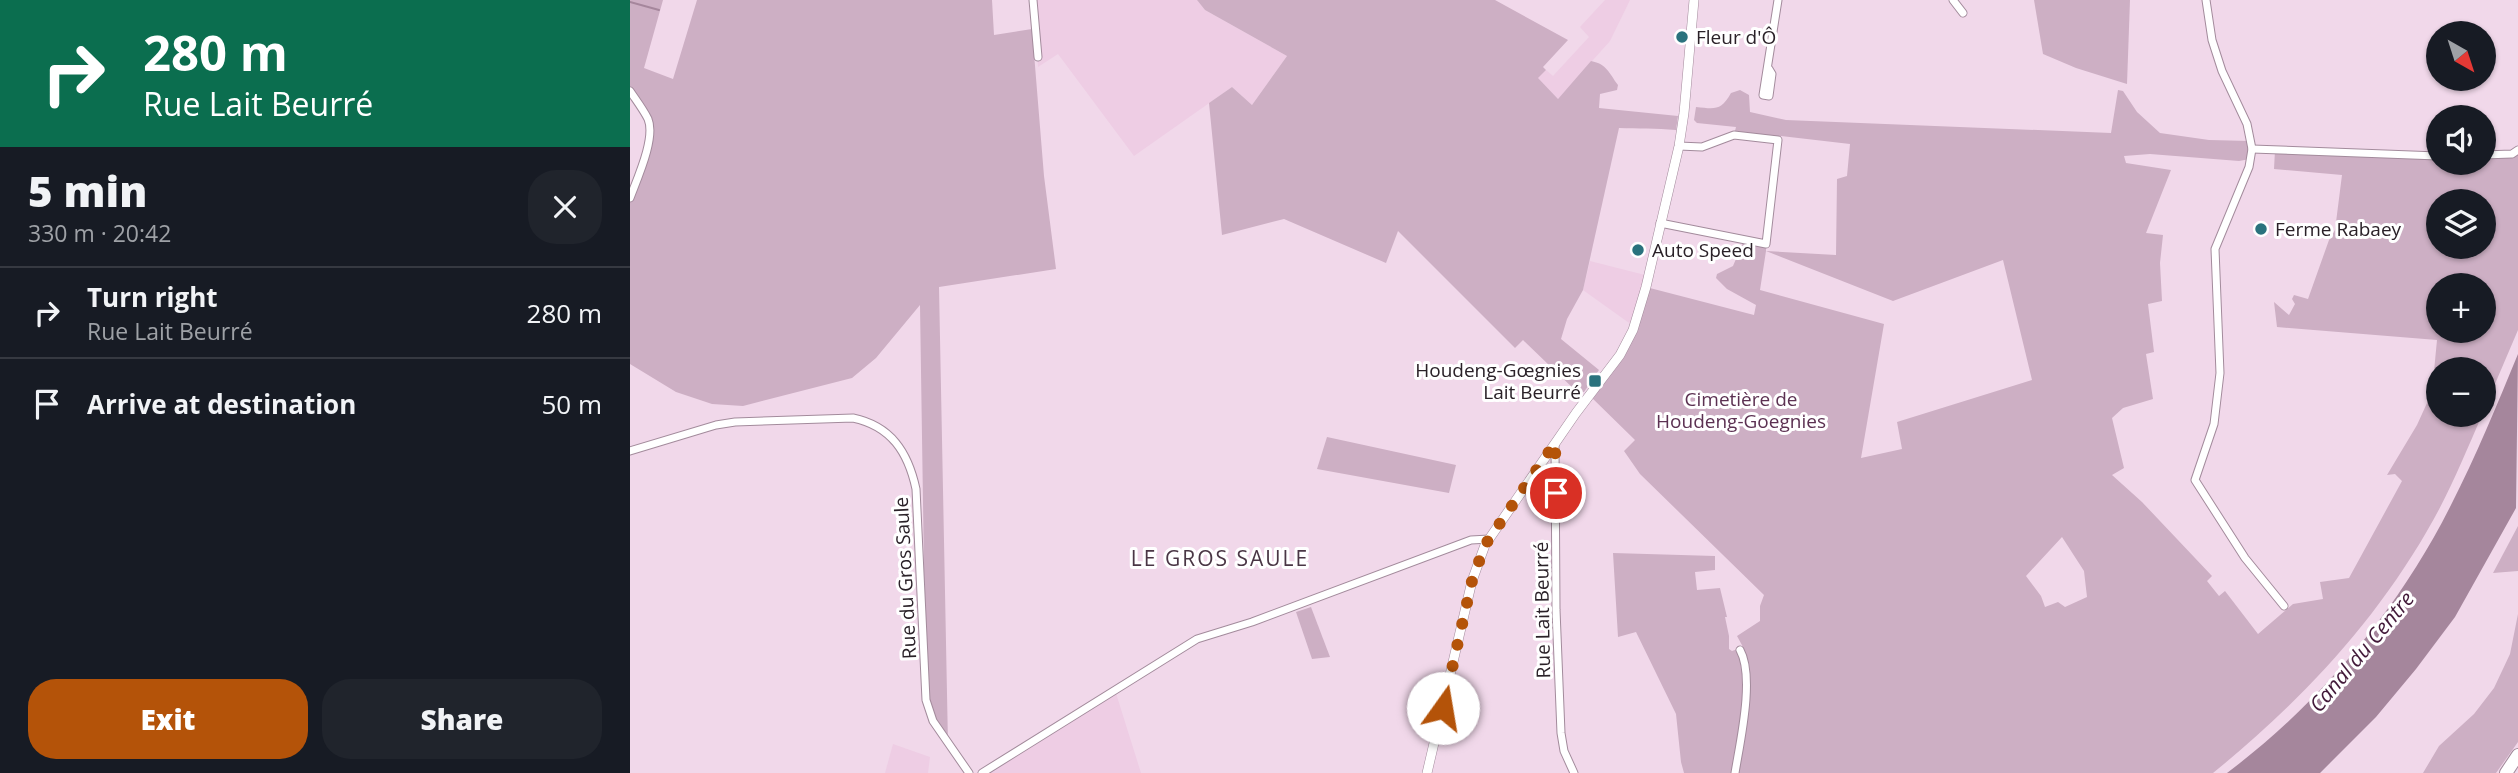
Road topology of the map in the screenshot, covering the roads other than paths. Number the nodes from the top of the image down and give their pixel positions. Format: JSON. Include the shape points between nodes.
{"nodes":[{"id":1,"x":1033,"y":0,"type":"edge"},
{"id":2,"x":1693,"y":0,"type":"edge"},
{"id":3,"x":1778,"y":0,"type":"edge"},
{"id":4,"x":1953,"y":0,"type":"edge"},
{"id":5,"x":2206,"y":0,"type":"edge"},
{"id":6,"x":1963,"y":13,"type":"dead end"},
{"id":7,"x":1038,"y":57,"type":"dead end"},
{"id":8,"x":630,"y":91,"type":"edge"},
{"id":9,"x":1766,"y":96,"type":"dead end"},
{"id":10,"x":1679,"y":145,"type":"junction"},
{"id":11,"x":2252,"y":149,"type":"junction"},
{"id":12,"x":2515,"y":152,"type":"edge"},
{"id":13,"x":2496,"y":154,"type":"edge"},
{"id":14,"x":2426,"y":156,"type":"edge"},
{"id":15,"x":630,"y":198,"type":"edge"},
{"id":16,"x":1660,"y":223,"type":"junction"},
{"id":17,"x":1555,"y":443,"type":"junction"},
{"id":18,"x":630,"y":451,"type":"edge"},
{"id":19,"x":1489,"y":539,"type":"junction"},
{"id":20,"x":2284,"y":606,"type":"dead end"},
{"id":21,"x":1740,"y":650,"type":"dead end"},
{"id":22,"x":2518,"y":755,"type":"edge"},
{"id":23,"x":969,"y":773,"type":"edge"},
{"id":24,"x":982,"y":773,"type":"edge"},
{"id":25,"x":1427,"y":773,"type":"edge"},
{"id":26,"x":1574,"y":773,"type":"edge"},
{"id":27,"x":1734,"y":773,"type":"edge"},
{"id":28,"x":2506,"y":773,"type":"edge"}],
"edges":[{"from":1,"to":7,"type":"street"},
{"from":2,"to":10,"type":"street"},
{"from":3,"to":9,"type":"street"},
{"from":4,"to":6,"type":"street"},
{"from":5,"to":11,"type":"street","via":[[2212,40],[2247,124]]},
{"from":8,"to":15,"type":"street","via":[[650,130]]},
{"from":10,"to":16,"type":"street"},
{"from":10,"to":16,"type":"street","via":[[1702,147],[1734,135],[1778,140],[1766,244]]},
{"from":11,"to":14,"type":"street"},
{"from":11,"to":20,"type":"street","via":[[2215,248],[2220,373],[2212,433],[2195,480],[2245,558]]},
{"from":12,"to":13,"type":"street"},
{"from":16,"to":17,"type":"street","via":[[1627,343]]},
{"from":17,"to":19,"type":"street"},
{"from":17,"to":26,"type":"street","name":"Rue Lait Beurré","via":[[1561,733]]},
{"from":18,"to":23,"type":"street","name":"Rue du Gros Saule","via":[[735,422],[853,418],[887,432],[906,457],[916,489],[926,699],[933,721]]},
{"from":19,"to":24,"type":"street","via":[[1471,540],[1197,639]]},
{"from":19,"to":25,"type":"street","via":[[1472,581]]},
{"from":21,"to":27,"type":"street","via":[[1745,661],[1744,724]]},
{"from":22,"to":28,"type":"highway"}]}
